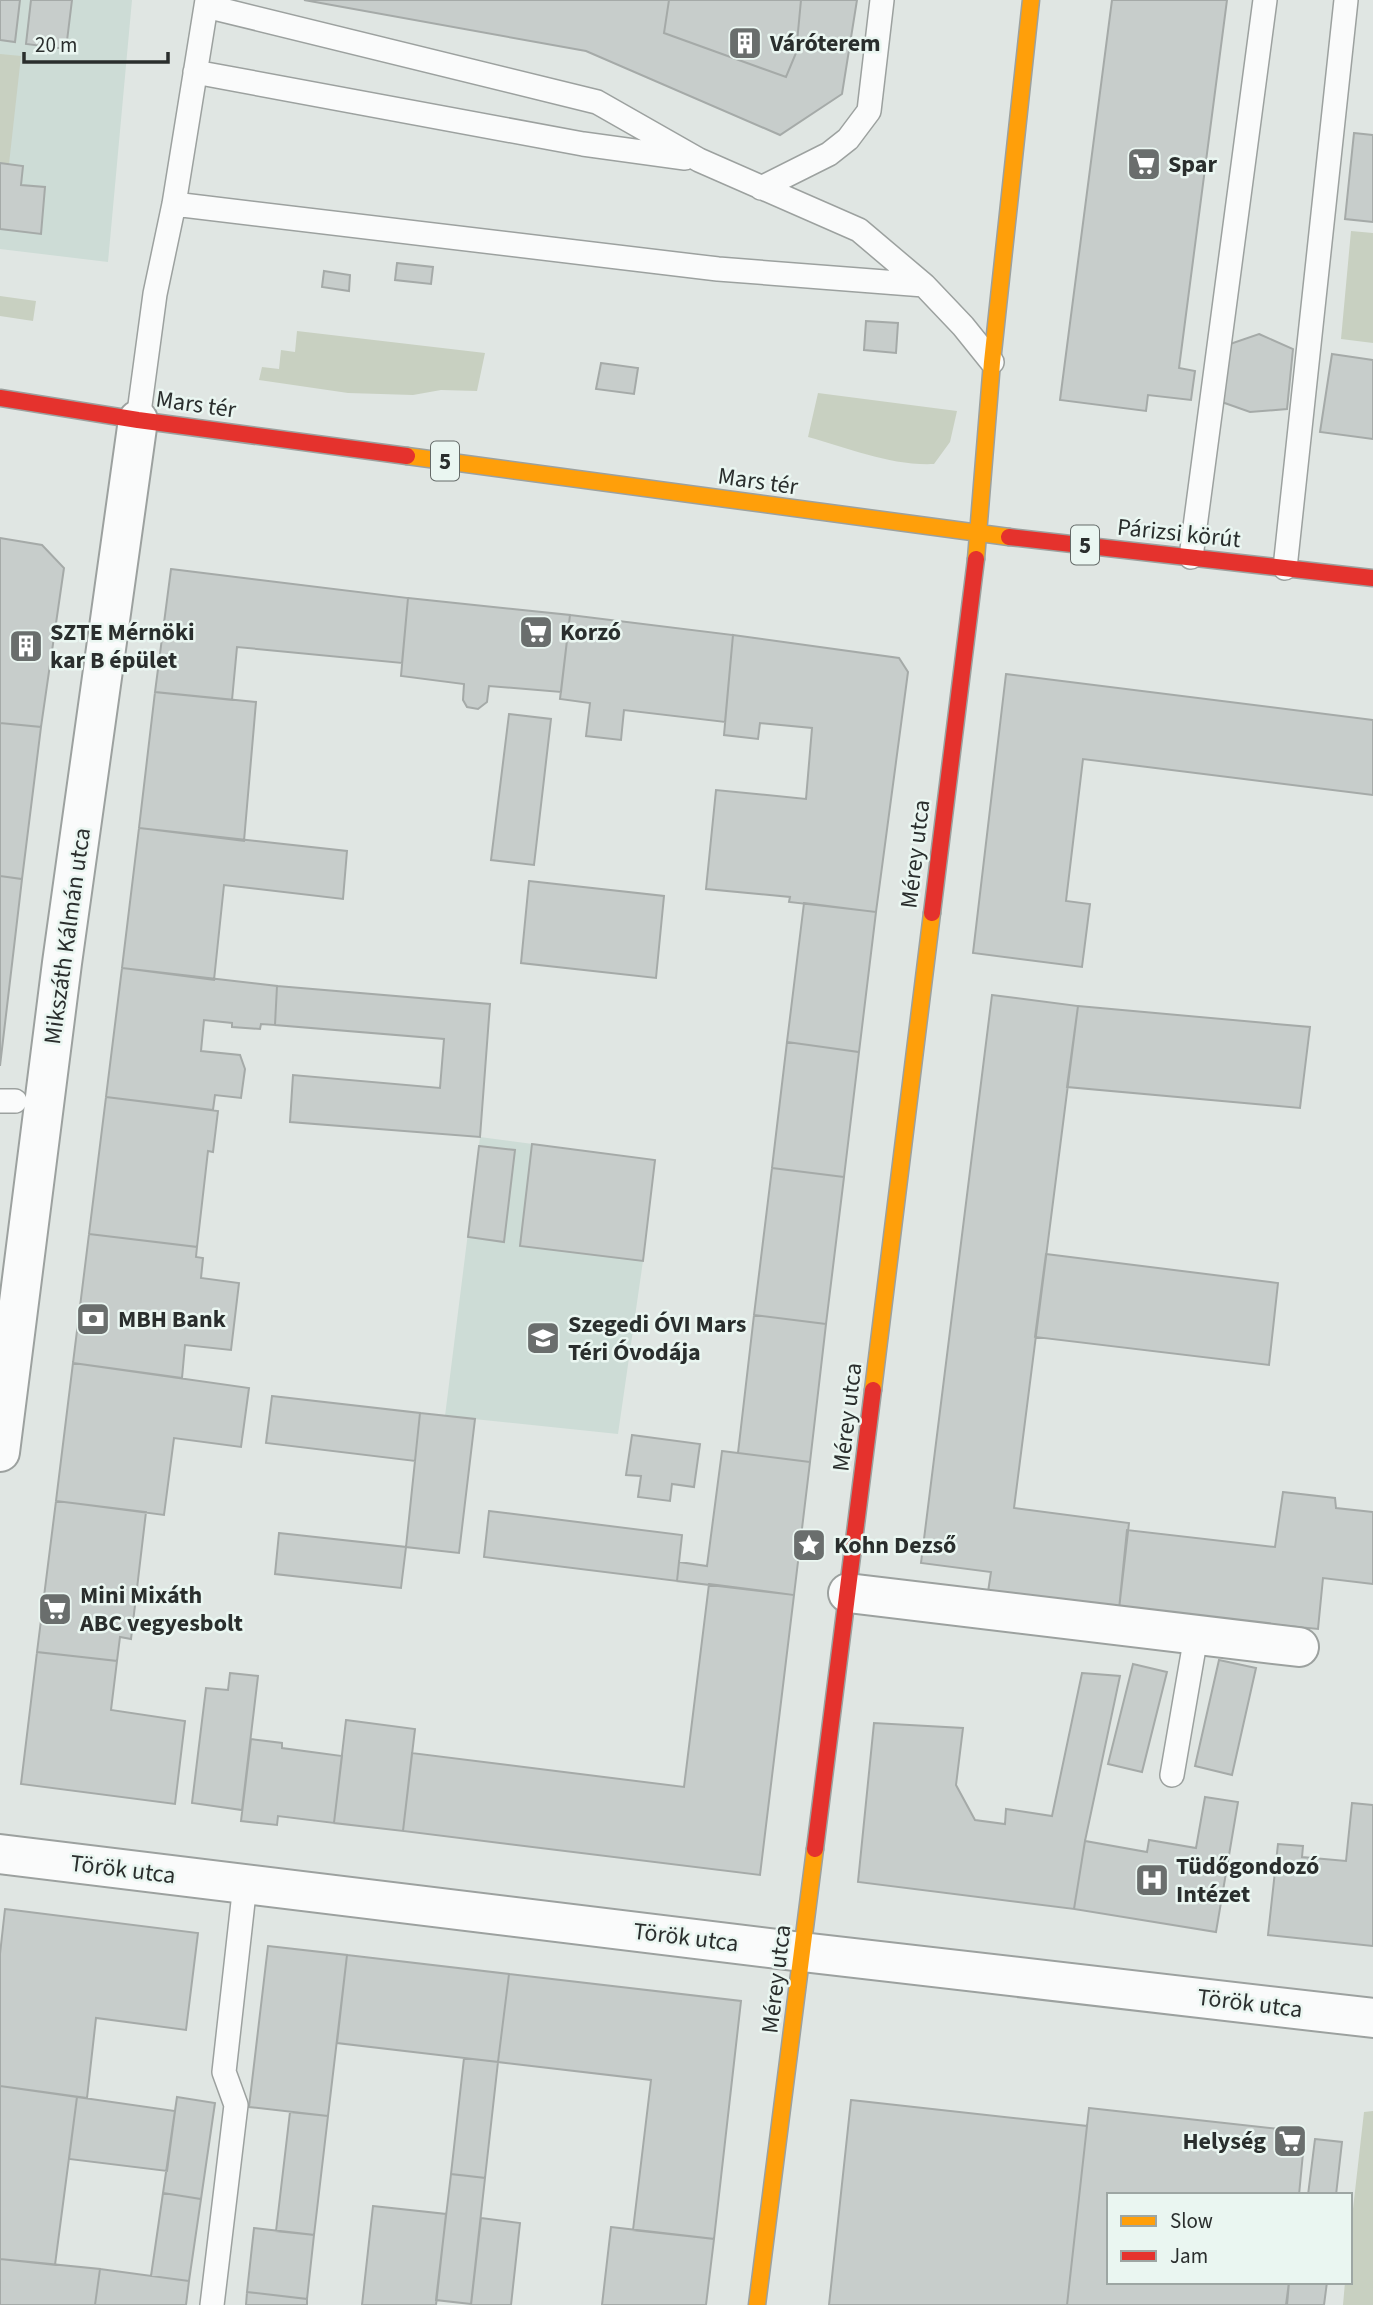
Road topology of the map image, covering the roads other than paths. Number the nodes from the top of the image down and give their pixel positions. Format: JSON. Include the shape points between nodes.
{"nodes":[{"id":1,"x":882,"y":0,"type":"edge"},
{"id":2,"x":1031,"y":0,"type":"edge"},
{"id":3,"x":1265,"y":0,"type":"edge"},
{"id":4,"x":1346,"y":0,"type":"edge"},
{"id":5,"x":207,"y":3,"type":"edge"},
{"id":6,"x":195,"y":72,"type":"junction"},
{"id":7,"x":699,"y":160,"type":"junction"},
{"id":8,"x":761,"y":188,"type":"junction"},
{"id":9,"x":174,"y":204,"type":"junction"},
{"id":10,"x":924,"y":285,"type":"junction"},
{"id":11,"x":992,"y":362,"type":"junction"},
{"id":12,"x":0,"y":398,"type":"edge"},
{"id":13,"x":138,"y":420,"type":"junction"},
{"id":14,"x":979,"y":534,"type":"junction"},
{"id":15,"x":1191,"y":557,"type":"junction"},
{"id":16,"x":1285,"y":568,"type":"junction"},
{"id":17,"x":1373,"y":578,"type":"edge"},
{"id":18,"x":0,"y":1452,"type":"edge"},
{"id":19,"x":848,"y":1593,"type":"junction"},
{"id":20,"x":1196,"y":1636,"type":"junction"},
{"id":21,"x":1299,"y":1647,"type":"dead end"},
{"id":22,"x":1172,"y":1774,"type":"dead end"},
{"id":23,"x":0,"y":1854,"type":"edge"},
{"id":24,"x":246,"y":1884,"type":"junction"},
{"id":25,"x":802,"y":1952,"type":"junction"},
{"id":26,"x":1373,"y":2018,"type":"edge"},
{"id":27,"x":212,"y":2305,"type":"edge"},
{"id":28,"x":757,"y":2305,"type":"edge"}],
"edges":[{"from":1,"to":8,"type":"lane","via":[[869,111],[848,139],[829,154]]},
{"from":2,"to":11,"type":"street"},
{"from":3,"to":15,"type":"lane"},
{"from":4,"to":16,"type":"lane"},
{"from":5,"to":6,"type":"lane"},
{"from":5,"to":7,"type":"lane","via":[[597,102]]},
{"from":6,"to":7,"type":"lane","via":[[583,144]]},
{"from":6,"to":9,"type":"lane"},
{"from":7,"to":8,"type":"lane"},
{"from":8,"to":10,"type":"lane","via":[[859,230]]},
{"from":9,"to":10,"type":"lane","via":[[718,269]]},
{"from":9,"to":13,"type":"lane","via":[[155,294]]},
{"from":10,"to":11,"type":"lane"},
{"from":11,"to":14,"type":"street"},
{"from":12,"to":13,"type":"street","name":"Mars tér","number":"5"},
{"from":13,"to":14,"type":"street","name":"Mars tér","number":"5"},
{"from":13,"to":18,"type":"street","name":"Mikszáth Kálmán utca"},
{"from":14,"to":15,"type":"street","name":"Párizsi körút","number":"5"},
{"from":14,"to":19,"type":"street","name":"Mérey utca"},
{"from":15,"to":16,"type":"street","name":"Párizsi körút","number":"5"},
{"from":16,"to":17,"type":"street","name":"Párizsi körút","number":"5"},
{"from":19,"to":20,"type":"street"},
{"from":19,"to":25,"type":"street","name":"Mérey utca"},
{"from":20,"to":21,"type":"street"},
{"from":20,"to":22,"type":"lane"},
{"from":23,"to":24,"type":"street","name":"Török utca"},
{"from":24,"to":25,"type":"street","name":"Török utca"},
{"from":24,"to":27,"type":"lane","via":[[224,2073],[236,2105]]},
{"from":25,"to":26,"type":"street","name":"Török utca"},
{"from":25,"to":28,"type":"street","name":"Mérey utca"}]}
